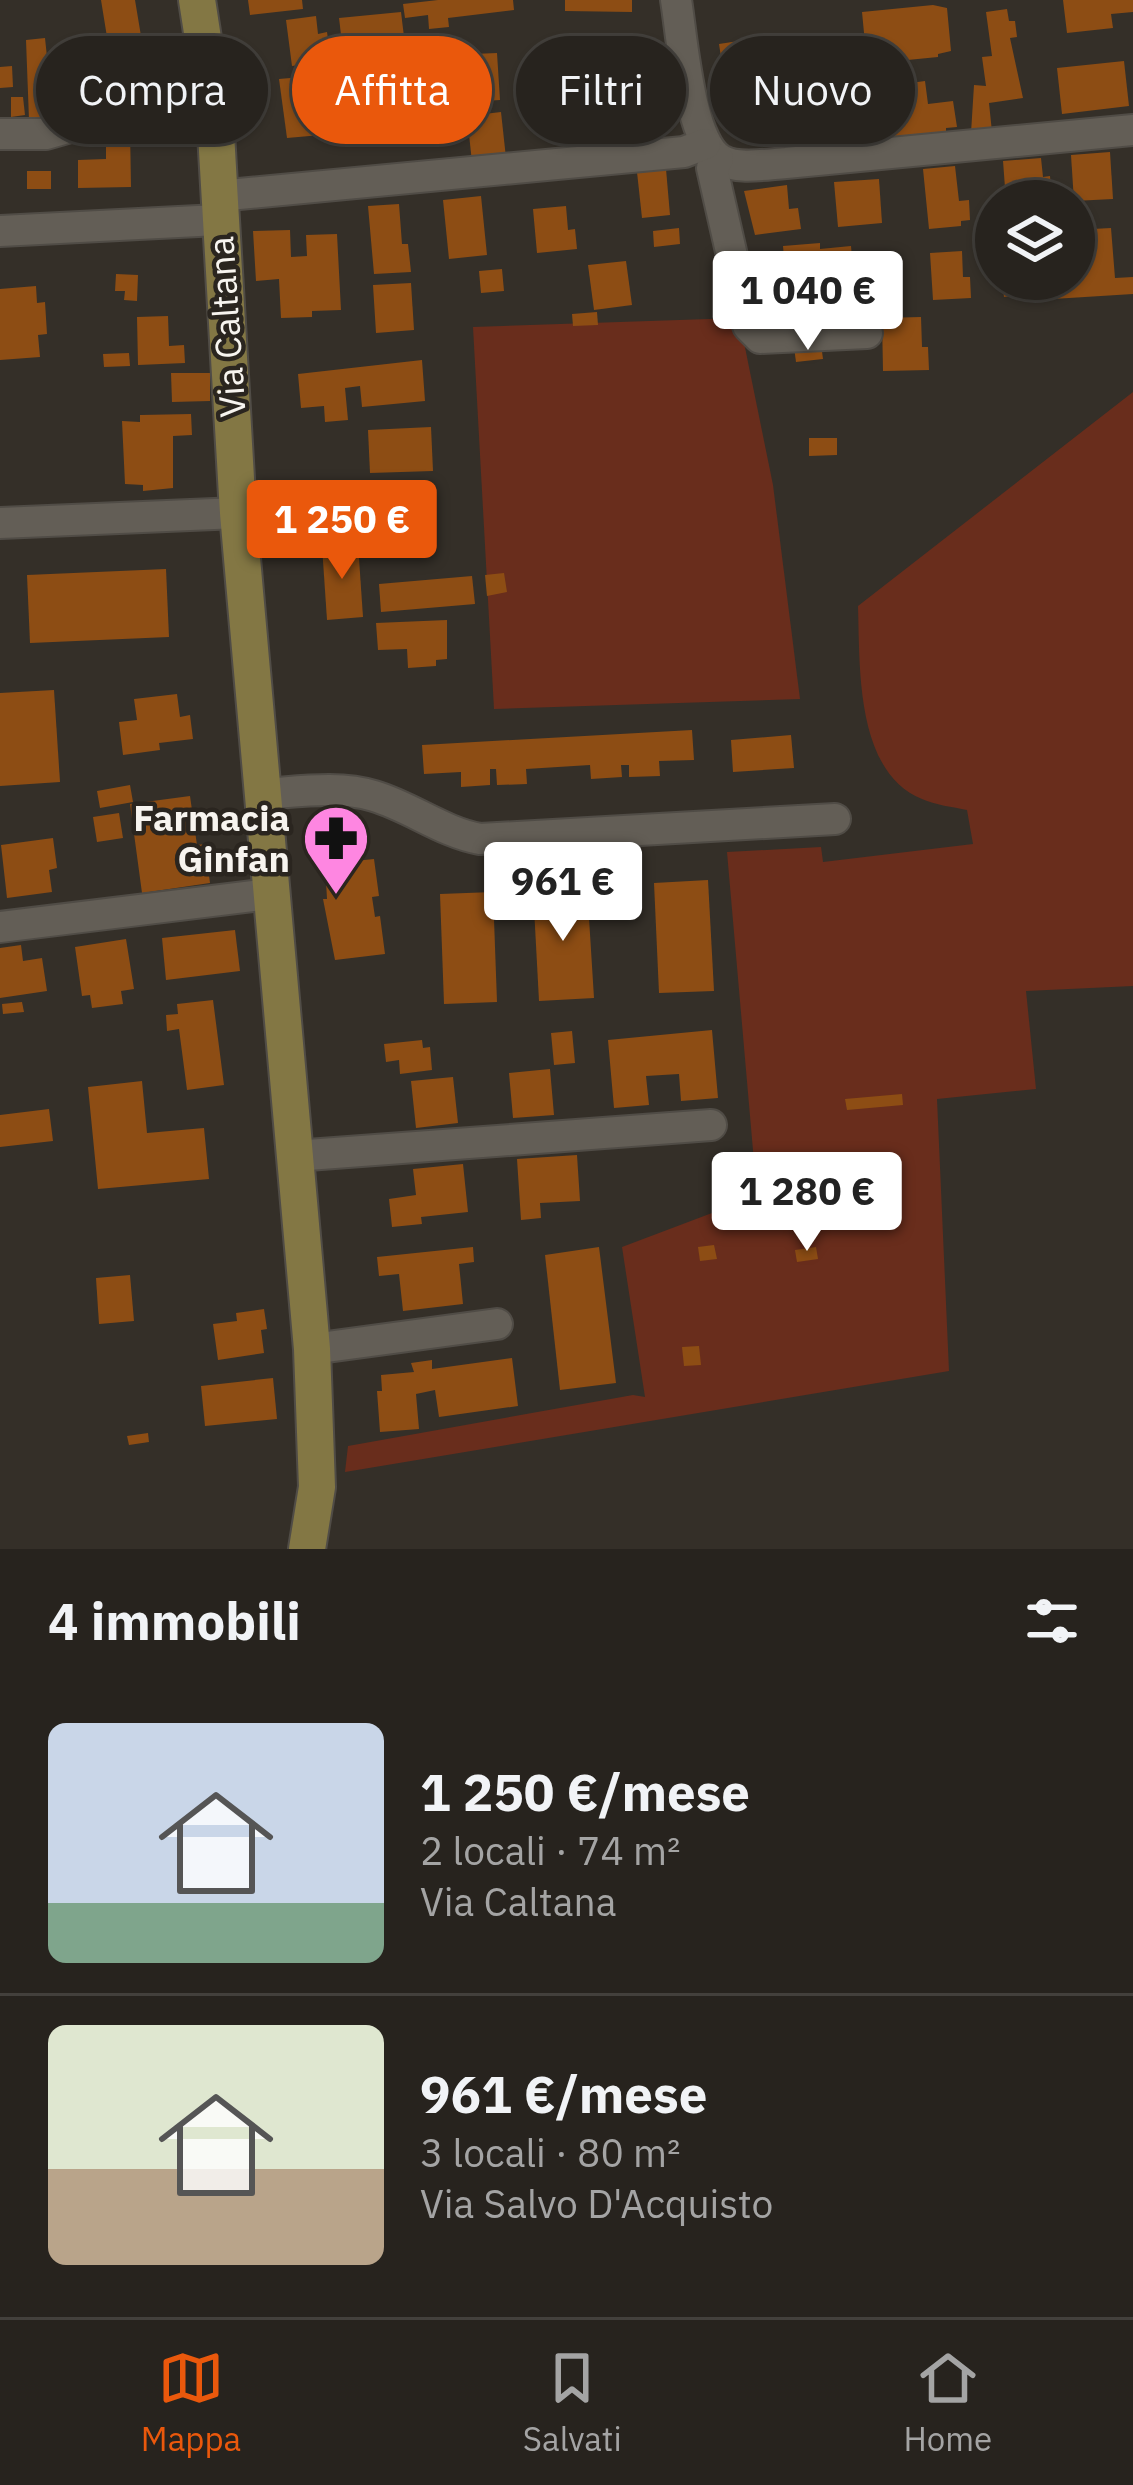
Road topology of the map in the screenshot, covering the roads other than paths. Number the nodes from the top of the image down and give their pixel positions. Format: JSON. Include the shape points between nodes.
{"nodes":[{"id":1,"x":197,"y":0,"type":"edge"},
{"id":2,"x":676,"y":0,"type":"edge"},
{"id":3,"x":202,"y":36,"type":"edge"},
{"id":4,"x":1133,"y":130,"type":"edge"},
{"id":5,"x":0,"y":134,"type":"edge"},
{"id":6,"x":36,"y":134,"type":"edge"},
{"id":7,"x":215,"y":144,"type":"edge"},
{"id":8,"x":712,"y":152,"type":"junction"},
{"id":9,"x":218,"y":208,"type":"junction"},
{"id":10,"x":0,"y":231,"type":"edge"},
{"id":11,"x":868,"y":333,"type":"dead end"},
{"id":12,"x":238,"y":513,"type":"junction"},
{"id":13,"x":0,"y":523,"type":"edge"},
{"id":14,"x":261,"y":794,"type":"junction"},
{"id":15,"x":835,"y":819,"type":"dead end"},
{"id":16,"x":269,"y":893,"type":"junction"},
{"id":17,"x":0,"y":928,"type":"edge"},
{"id":18,"x":711,"y":1125,"type":"dead end"},
{"id":19,"x":294,"y":1156,"type":"junction"},
{"id":20,"x":497,"y":1324,"type":"dead end"},
{"id":21,"x":312,"y":1349,"type":"junction"},
{"id":22,"x":308,"y":1549,"type":"edge"}],
"edges":[{"from":1,"to":3,"type":"main road","name":"Via Caltana"},
{"from":2,"to":8,"type":"street","via":[[699,130]]},
{"from":4,"to":8,"type":"street","via":[[787,163],[729,164]]},
{"from":5,"to":6,"type":"street"},
{"from":7,"to":9,"type":"main road","name":"Via Caltana"},
{"from":8,"to":9,"type":"street"},
{"from":8,"to":11,"type":"street","via":[[748,326],[760,338]]},
{"from":9,"to":10,"type":"street"},
{"from":9,"to":12,"type":"main road","name":"Via Caltana"},
{"from":12,"to":13,"type":"street"},
{"from":12,"to":14,"type":"main road","name":"Via Caltana"},
{"from":14,"to":15,"type":"street","via":[[352,790],[480,839]]},
{"from":14,"to":16,"type":"main road","name":"Via Caltana"},
{"from":16,"to":17,"type":"street"},
{"from":16,"to":19,"type":"main road","name":"Via Caltana"},
{"from":18,"to":19,"type":"street"},
{"from":19,"to":21,"type":"main road","name":"Via Caltana"},
{"from":20,"to":21,"type":"street"},
{"from":21,"to":22,"type":"main road","name":"Via Caltana","via":[[317,1486]]}]}
